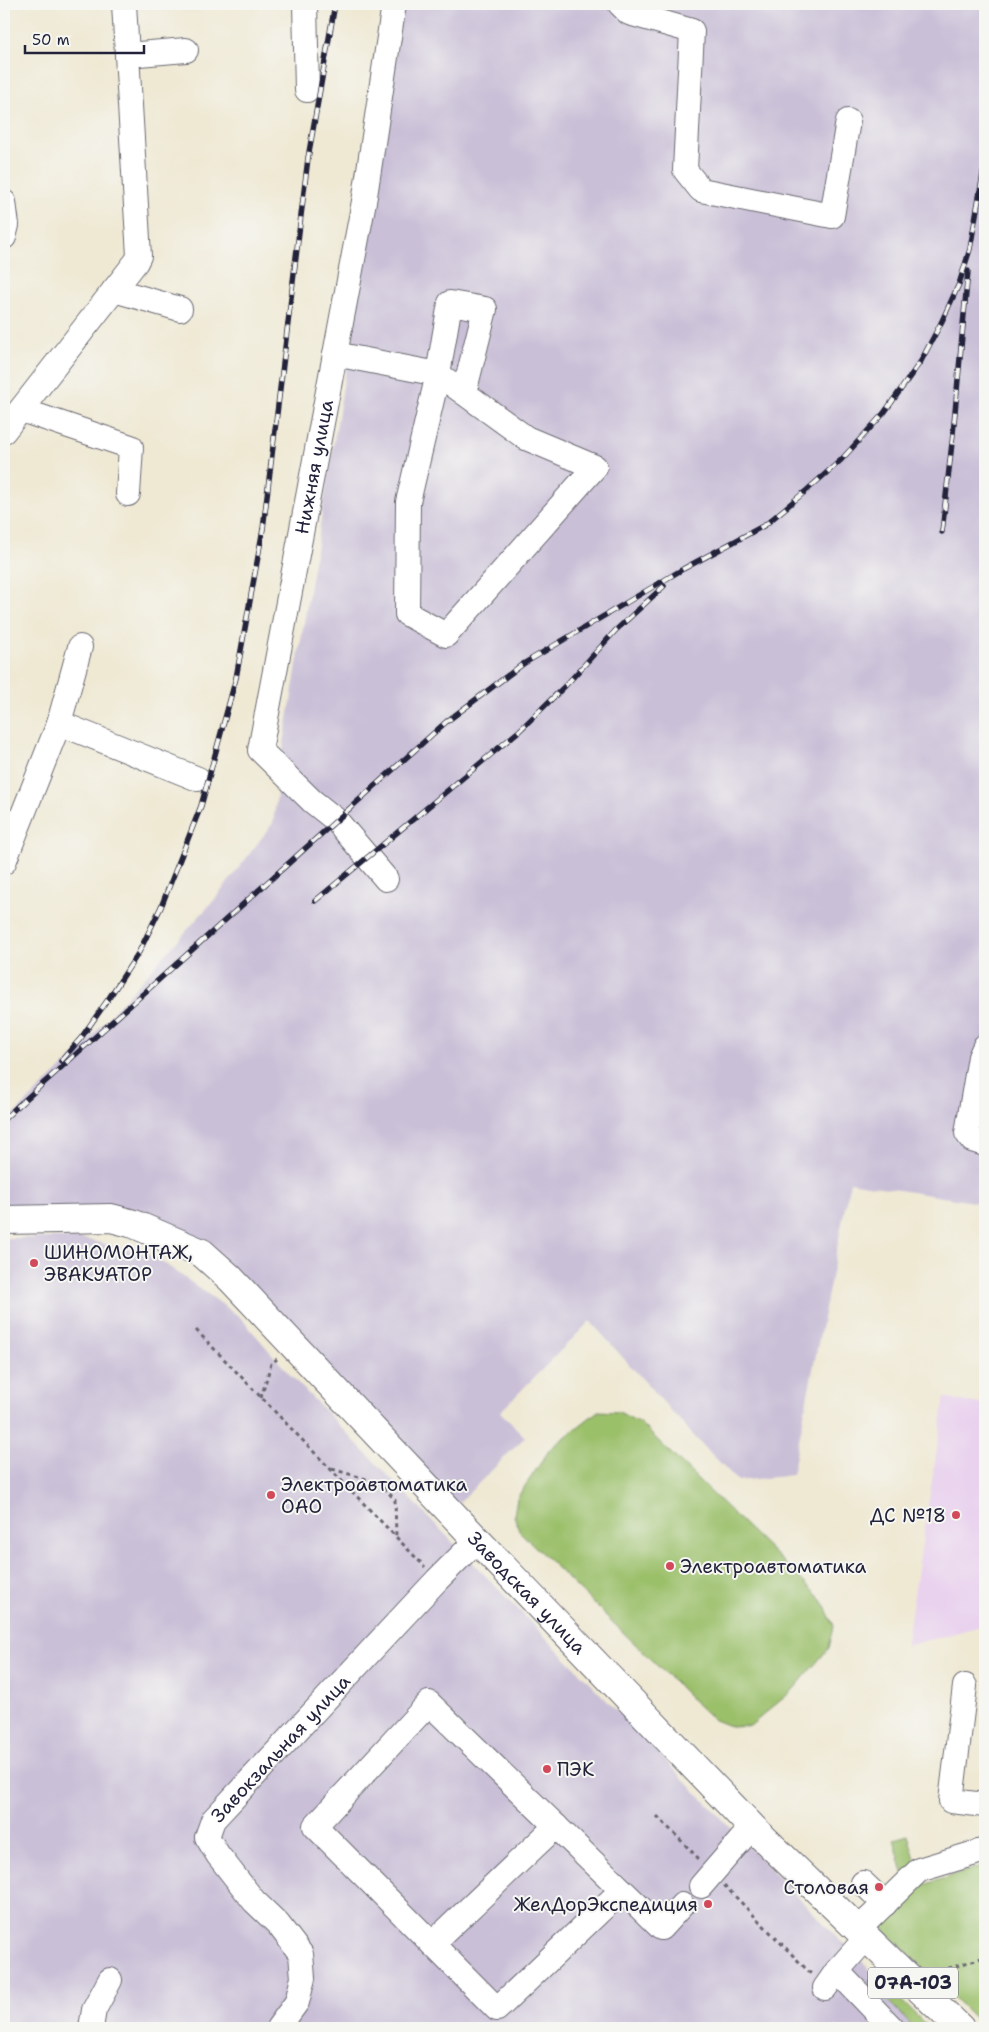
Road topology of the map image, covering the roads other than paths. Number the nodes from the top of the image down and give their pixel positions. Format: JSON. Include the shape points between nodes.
{"nodes":[{"id":1,"x":124,"y":4,"type":"edge"},
{"id":2,"x":305,"y":4,"type":"edge"},
{"id":3,"x":394,"y":4,"type":"edge"},
{"id":4,"x":620,"y":4,"type":"edge"},
{"id":5,"x":186,"y":50,"type":"dead end"},
{"id":6,"x":127,"y":55,"type":"junction"},
{"id":7,"x":307,"y":90,"type":"dead end"},
{"id":8,"x":848,"y":121,"type":"dead end"},
{"id":9,"x":4,"y":202,"type":"edge"},
{"id":10,"x":4,"y":237,"type":"edge"},
{"id":11,"x":114,"y":290,"type":"junction"},
{"id":12,"x":180,"y":309,"type":"dead end"},
{"id":13,"x":335,"y":354,"type":"junction"},
{"id":14,"x":438,"y":374,"type":"junction"},
{"id":15,"x":464,"y":393,"type":"junction"},
{"id":16,"x":21,"y":410,"type":"junction"},
{"id":17,"x":4,"y":431,"type":"edge"},
{"id":18,"x":128,"y":494,"type":"dead end"},
{"id":19,"x":80,"y":646,"type":"dead end"},
{"id":20,"x":59,"y":723,"type":"junction"},
{"id":21,"x":198,"y":779,"type":"dead end"},
{"id":22,"x":4,"y":862,"type":"edge"},
{"id":23,"x":386,"y":880,"type":"dead end"},
{"id":24,"x":985,"y":1046,"type":"edge"},
{"id":25,"x":980,"y":1086,"type":"edge"},
{"id":26,"x":985,"y":1144,"type":"edge"},
{"id":27,"x":4,"y":1220,"type":"edge"},
{"id":28,"x":477,"y":1540,"type":"junction"},
{"id":29,"x":965,"y":1686,"type":"dead end"},
{"id":30,"x":985,"y":1805,"type":"edge"},
{"id":31,"x":556,"y":1826,"type":"junction"},
{"id":32,"x":752,"y":1827,"type":"junction"},
{"id":33,"x":985,"y":1850,"type":"edge"},
{"id":34,"x":707,"y":1880,"type":"road end"},
{"id":35,"x":863,"y":1883,"type":"dead end"},
{"id":36,"x":622,"y":1890,"type":"junction"},
{"id":37,"x":884,"y":1904,"type":"junction"},
{"id":38,"x":682,"y":1905,"type":"dead end"},
{"id":39,"x":861,"y":1933,"type":"junction"},
{"id":40,"x":432,"y":1944,"type":"junction"},
{"id":41,"x":110,"y":1980,"type":"dead end"},
{"id":42,"x":91,"y":2028,"type":"edge"},
{"id":43,"x":278,"y":2028,"type":"edge"},
{"id":44,"x":892,"y":2028,"type":"edge"},
{"id":45,"x":960,"y":2028,"type":"edge"}],
"edges":[{"from":1,"to":6,"type":"street"},
{"from":2,"to":7,"type":"street"},
{"from":3,"to":13,"type":"street","name":"Нижняя улица","via":[[365,196]]},
{"from":4,"to":8,"type":"street","via":[[628,13],[692,32],[685,170],[701,190],[832,216]]},
{"from":5,"to":6,"type":"street"},
{"from":6,"to":11,"type":"street","via":[[140,249],[136,262]]},
{"from":9,"to":10,"type":"street"},
{"from":11,"to":12,"type":"street"},
{"from":11,"to":16,"type":"street"},
{"from":13,"to":14,"type":"street"},
{"from":13,"to":23,"type":"street","name":"Нижняя улица","via":[[260,750],[336,820]]},
{"from":14,"to":15,"type":"street"},
{"from":14,"to":15,"type":"street","via":[[450,303],[485,309]]},
{"from":14,"to":15,"type":"street","via":[[408,502],[407,614],[446,635],[595,467],[526,438]]},
{"from":16,"to":17,"type":"street"},
{"from":16,"to":18,"type":"street","via":[[131,447]]},
{"from":19,"to":20,"type":"street"},
{"from":20,"to":21,"type":"street"},
{"from":20,"to":22,"type":"street"},
{"from":24,"to":25,"type":"street","via":[[980,1057]]},
{"from":25,"to":26,"type":"street","via":[[968,1133],[972,1140]]},
{"from":27,"to":28,"type":"main road","name":"Заводская улица","number":"07А-103","via":[[111,1218],[134,1224],[202,1253],[230,1278]]},
{"from":28,"to":32,"type":"main road","name":"Заводская улица","number":"07А-103"},
{"from":28,"to":43,"type":"street","name":"Завокзальная улица","via":[[213,1820],[207,1837],[218,1855],[301,1954],[303,1978],[297,2002]]},
{"from":29,"to":30,"type":"street","via":[[951,1801]]},
{"from":31,"to":36,"type":"street"},
{"from":31,"to":40,"type":"street"},
{"from":31,"to":40,"type":"street","via":[[429,1703],[315,1826]]},
{"from":32,"to":34,"type":"street"},
{"from":32,"to":39,"type":"main road","name":"Заводская улица","number":"07А-103"},
{"from":33,"to":37,"type":"street","via":[[919,1870]]},
{"from":35,"to":37,"type":"street"},
{"from":36,"to":38,"type":"street","via":[[660,1928]]},
{"from":36,"to":40,"type":"street","via":[[497,2009]]},
{"from":37,"to":39,"type":"street"},
{"from":39,"to":44,"type":"street","via":[[831,1980]]},
{"from":39,"to":45,"type":"main road","name":"Заводская улица","number":"07А-103"},
{"from":41,"to":42,"type":"street","via":[[94,2010]]}]}
